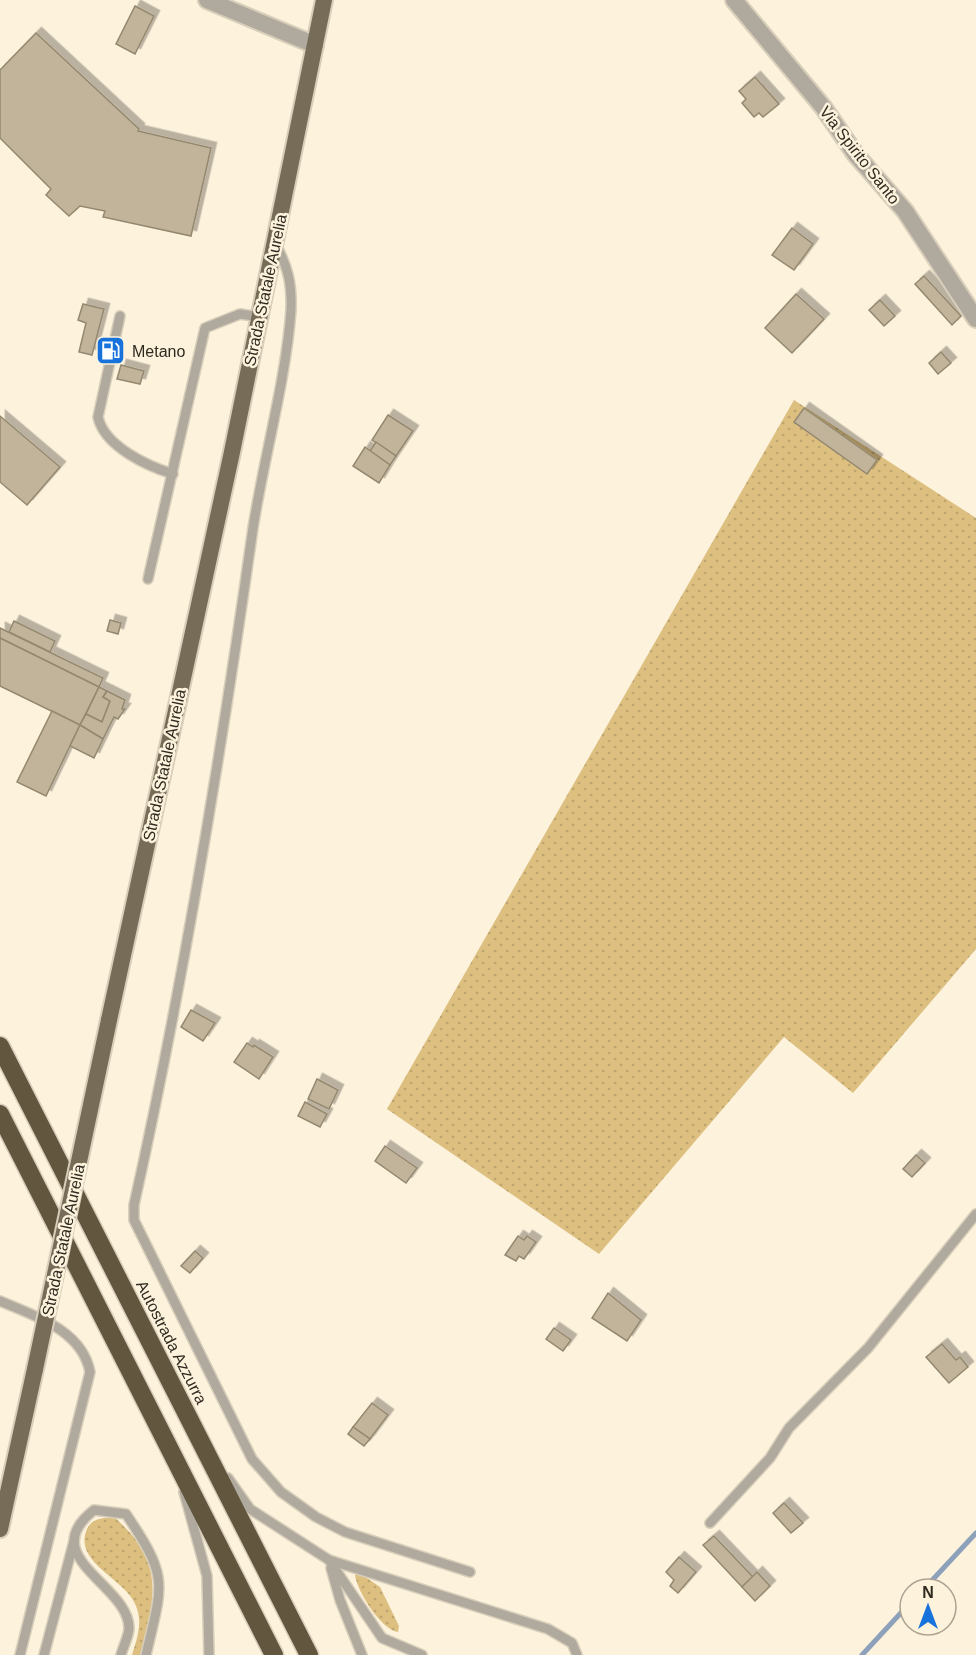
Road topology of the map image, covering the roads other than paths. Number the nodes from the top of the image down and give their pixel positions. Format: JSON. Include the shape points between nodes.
{"nodes":[{"id":1,"x":207,"y":0,"type":"edge"},
{"id":2,"x":324,"y":0,"type":"edge"},
{"id":3,"x":734,"y":0,"type":"edge"},
{"id":4,"x":315,"y":45,"type":"junction"},
{"id":5,"x":275,"y":243,"type":"junction"},
{"id":6,"x":120,"y":316,"type":"dead end"},
{"id":7,"x":260,"y":317,"type":"junction"},
{"id":8,"x":976,"y":319,"type":"edge"},
{"id":9,"x":173,"y":474,"type":"junction"},
{"id":10,"x":148,"y":579,"type":"dead end"},
{"id":11,"x":0,"y":1046,"type":"edge"},
{"id":12,"x":0,"y":1114,"type":"edge"},
{"id":13,"x":976,"y":1214,"type":"edge"},
{"id":14,"x":0,"y":1301,"type":"edge"},
{"id":15,"x":199,"y":1439,"type":"junction"},
{"id":16,"x":176,"y":1464,"type":"junction"},
{"id":17,"x":710,"y":1523,"type":"dead end"},
{"id":18,"x":0,"y":1529,"type":"edge"},
{"id":19,"x":75,"y":1535,"type":"junction"},
{"id":20,"x":329,"y":1560,"type":"junction"},
{"id":21,"x":470,"y":1572,"type":"dead end"},
{"id":22,"x":207,"y":1638,"type":"junction"},
{"id":23,"x":20,"y":1655,"type":"edge"},
{"id":24,"x":44,"y":1655,"type":"edge"},
{"id":25,"x":121,"y":1655,"type":"edge"},
{"id":26,"x":146,"y":1655,"type":"edge"},
{"id":27,"x":202,"y":1655,"type":"edge"},
{"id":28,"x":209,"y":1655,"type":"edge"},
{"id":29,"x":274,"y":1655,"type":"edge"},
{"id":30,"x":309,"y":1655,"type":"edge"},
{"id":31,"x":362,"y":1655,"type":"edge"},
{"id":32,"x":422,"y":1655,"type":"edge"},
{"id":33,"x":577,"y":1655,"type":"edge"}],
"edges":[{"from":1,"to":4,"type":"street"},
{"from":2,"to":4,"type":"main road","name":"Strada Statale Aurelia"},
{"from":3,"to":8,"type":"street","name":"Via Spirito Santo","via":[[905,211]]},
{"from":4,"to":5,"type":"main road","name":"Strada Statale Aurelia"},
{"from":5,"to":7,"type":"main road","name":"Strada Statale Aurelia"},
{"from":5,"to":21,"type":"lane","via":[[288,267],[291,309],[260,483],[208,827],[135,1220],[252,1459],[281,1492],[345,1532]]},
{"from":6,"to":9,"type":"lane","via":[[98,417],[100,428],[153,468]]},
{"from":7,"to":9,"type":"lane","via":[[240,314],[205,328]]},
{"from":7,"to":18,"type":"main road","name":"Strada Statale Aurelia","bridge":true},
{"from":9,"to":10,"type":"lane"},
{"from":11,"to":15,"type":"highway","name":"Autostrada Azzurra"},
{"from":12,"to":16,"type":"highway"},
{"from":13,"to":17,"type":"lane","via":[[868,1348],[789,1428],[770,1458]]},
{"from":14,"to":23,"type":"lane","via":[[69,1336],[83,1352],[90,1372]]},
{"from":15,"to":20,"type":"lane","via":[[250,1509]]},
{"from":15,"to":30,"type":"highway","name":"Autostrada Azzurra"},
{"from":16,"to":22,"type":"lane","via":[[207,1576]]},
{"from":16,"to":29,"type":"highway"},
{"from":19,"to":24,"type":"lane"},
{"from":19,"to":25,"type":"lane","via":[[78,1558],[124,1612],[129,1629]]},
{"from":19,"to":26,"type":"lane","via":[[81,1520],[94,1510],[112,1511],[126,1514],[151,1551],[159,1573],[160,1594]]},
{"from":20,"to":31,"type":"lane"},
{"from":20,"to":32,"type":"lane","via":[[382,1638]]},
{"from":20,"to":33,"type":"lane","via":[[548,1629],[572,1643]]},
{"from":22,"to":27,"type":"lane"},
{"from":22,"to":28,"type":"lane"}]}
